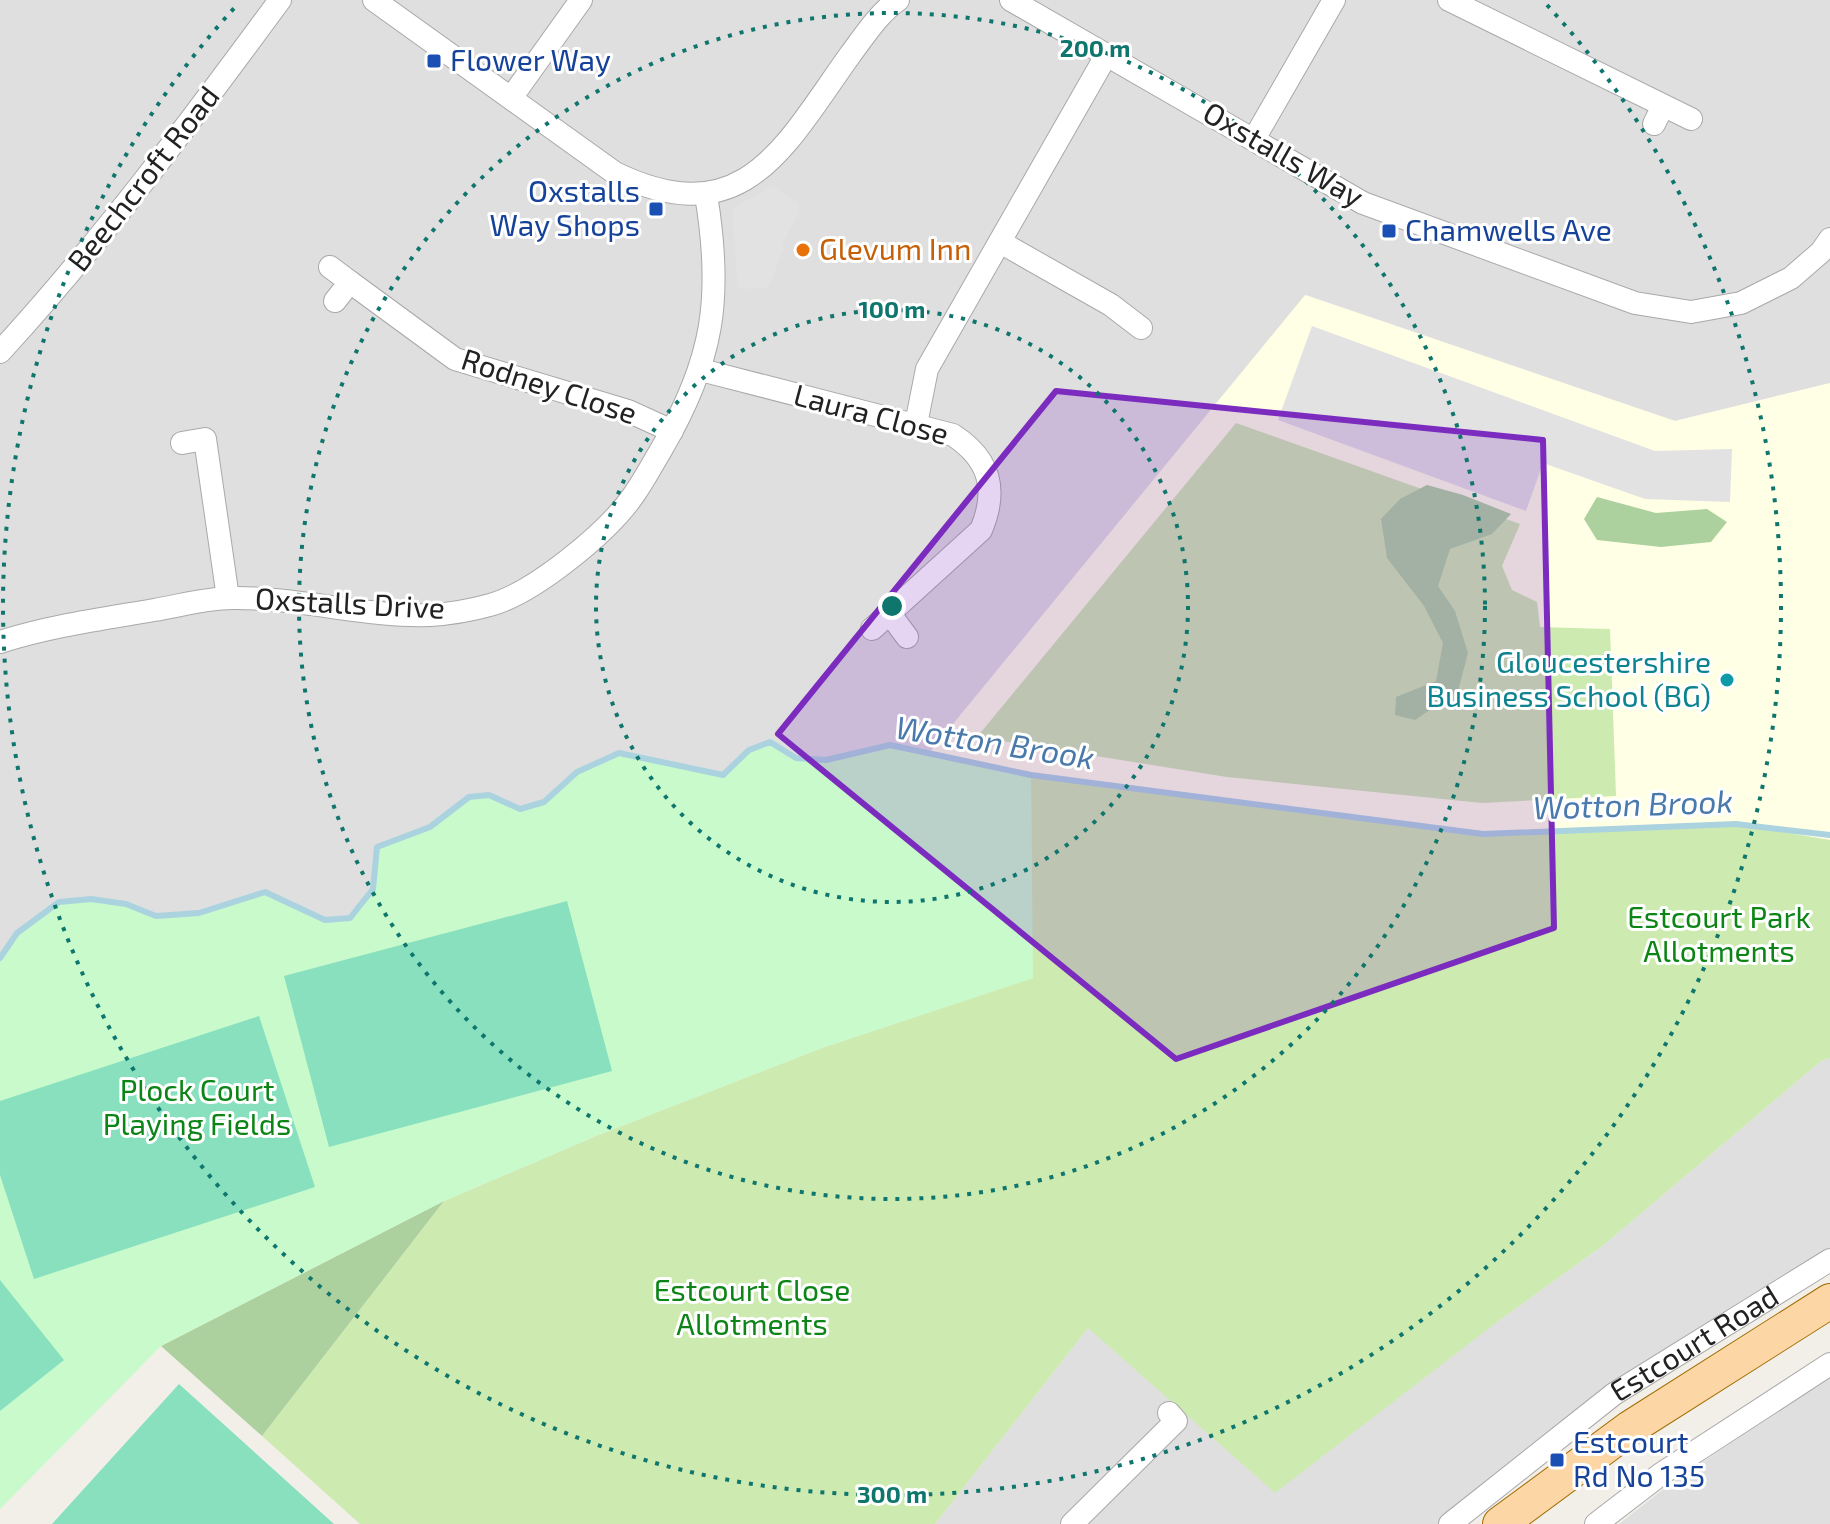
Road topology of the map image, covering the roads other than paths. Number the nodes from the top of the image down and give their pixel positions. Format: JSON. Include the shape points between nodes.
{"nodes":[{"id":1,"x":280,"y":0,"type":"edge"},
{"id":2,"x":374,"y":0,"type":"edge"},
{"id":3,"x":581,"y":0,"type":"edge"},
{"id":4,"x":898,"y":0,"type":"edge"},
{"id":5,"x":1011,"y":0,"type":"edge"},
{"id":6,"x":1334,"y":0,"type":"edge"},
{"id":7,"x":1449,"y":0,"type":"edge"},
{"id":8,"x":1107,"y":54,"type":"junction"},
{"id":9,"x":511,"y":98,"type":"junction"},
{"id":10,"x":1691,"y":119,"type":"dead end"},
{"id":11,"x":1254,"y":139,"type":"junction"},
{"id":12,"x":706,"y":195,"type":"junction"},
{"id":13,"x":1830,"y":239,"type":"edge"},
{"id":14,"x":1000,"y":242,"type":"junction"},
{"id":15,"x":330,"y":267,"type":"dead end"},
{"id":16,"x":350,"y":282,"type":"junction"},
{"id":17,"x":335,"y":301,"type":"dead end"},
{"id":18,"x":1141,"y":328,"type":"dead end"},
{"id":19,"x":0,"y":352,"type":"edge"},
{"id":20,"x":701,"y":370,"type":"junction"},
{"id":21,"x":916,"y":424,"type":"junction"},
{"id":22,"x":672,"y":431,"type":"junction"},
{"id":23,"x":182,"y":443,"type":"dead end"},
{"id":24,"x":228,"y":598,"type":"junction"},
{"id":25,"x":890,"y":614,"type":"junction"},
{"id":26,"x":872,"y":629,"type":"dead end"},
{"id":27,"x":907,"y":637,"type":"dead end"},
{"id":28,"x":0,"y":642,"type":"edge"},
{"id":29,"x":1830,"y":1260,"type":"edge"},
{"id":30,"x":1830,"y":1301,"type":"edge"},
{"id":31,"x":1830,"y":1328,"type":"edge"},
{"id":32,"x":1830,"y":1364,"type":"edge"},
{"id":33,"x":1176,"y":1420,"type":"dead end"},
{"id":34,"x":1072,"y":1524,"type":"edge"},
{"id":35,"x":1450,"y":1524,"type":"edge"},
{"id":36,"x":1500,"y":1524,"type":"edge"},
{"id":37,"x":1539,"y":1524,"type":"edge"},
{"id":38,"x":1596,"y":1524,"type":"edge"}],
"edges":[{"from":1,"to":19,"type":"street","name":"Beechcroft Road","via":[[83,258]]},
{"from":2,"to":9,"type":"street"},
{"from":3,"to":9,"type":"street"},
{"from":4,"to":12,"type":"street","via":[[876,20],[779,153],[753,174]]},
{"from":5,"to":8,"type":"street","name":"Oxstalls Way"},
{"from":6,"to":11,"type":"street"},
{"from":7,"to":10,"type":"street","via":[[1659,115]]},
{"from":8,"to":11,"type":"street","name":"Oxstalls Way"},
{"from":8,"to":14,"type":"street"},
{"from":9,"to":12,"type":"street","via":[[615,173],[660,191]]},
{"from":11,"to":13,"type":"street","name":"Oxstalls Way","via":[[1363,203],[1635,303],[1691,312],[1741,303],[1791,278]]},
{"from":12,"to":20,"type":"street","name":"Oxstalls Drive","via":[[715,302]]},
{"from":14,"to":18,"type":"street","via":[[1111,305]]},
{"from":14,"to":21,"type":"street","via":[[927,369]]},
{"from":15,"to":16,"type":"street","name":"Rodney Close"},
{"from":16,"to":17,"type":"street"},
{"from":16,"to":22,"type":"street","name":"Rodney Close","via":[[455,359],[628,411]]},
{"from":20,"to":21,"type":"street","name":"Laura Close"},
{"from":20,"to":22,"type":"street","name":"Oxstalls Drive"},
{"from":21,"to":25,"type":"street","name":"Laura Close","via":[[953,435],[982,459],[989,512],[981,530]]},
{"from":22,"to":24,"type":"street","name":"Oxstalls Drive","via":[[631,499],[587,544],[541,580],[492,605],[432,615]]},
{"from":23,"to":24,"type":"street","via":[[205,439]]},
{"from":24,"to":28,"type":"street","name":"Oxstalls Drive","via":[[32,631]]},
{"from":25,"to":26,"type":"street","name":"Laura Close"},
{"from":25,"to":27,"type":"street"},
{"from":29,"to":35,"type":"street","name":"Estcourt Road","via":[[1614,1394]]},
{"from":30,"to":36,"type":"main road","name":"Estcourt Road","via":[[1630,1428]]},
{"from":31,"to":37,"type":"main road","name":"Estcourt Road","via":[[1638,1446]]},
{"from":32,"to":38,"type":"street","via":[[1661,1474]]},
{"from":33,"to":34,"type":"street"}]}
